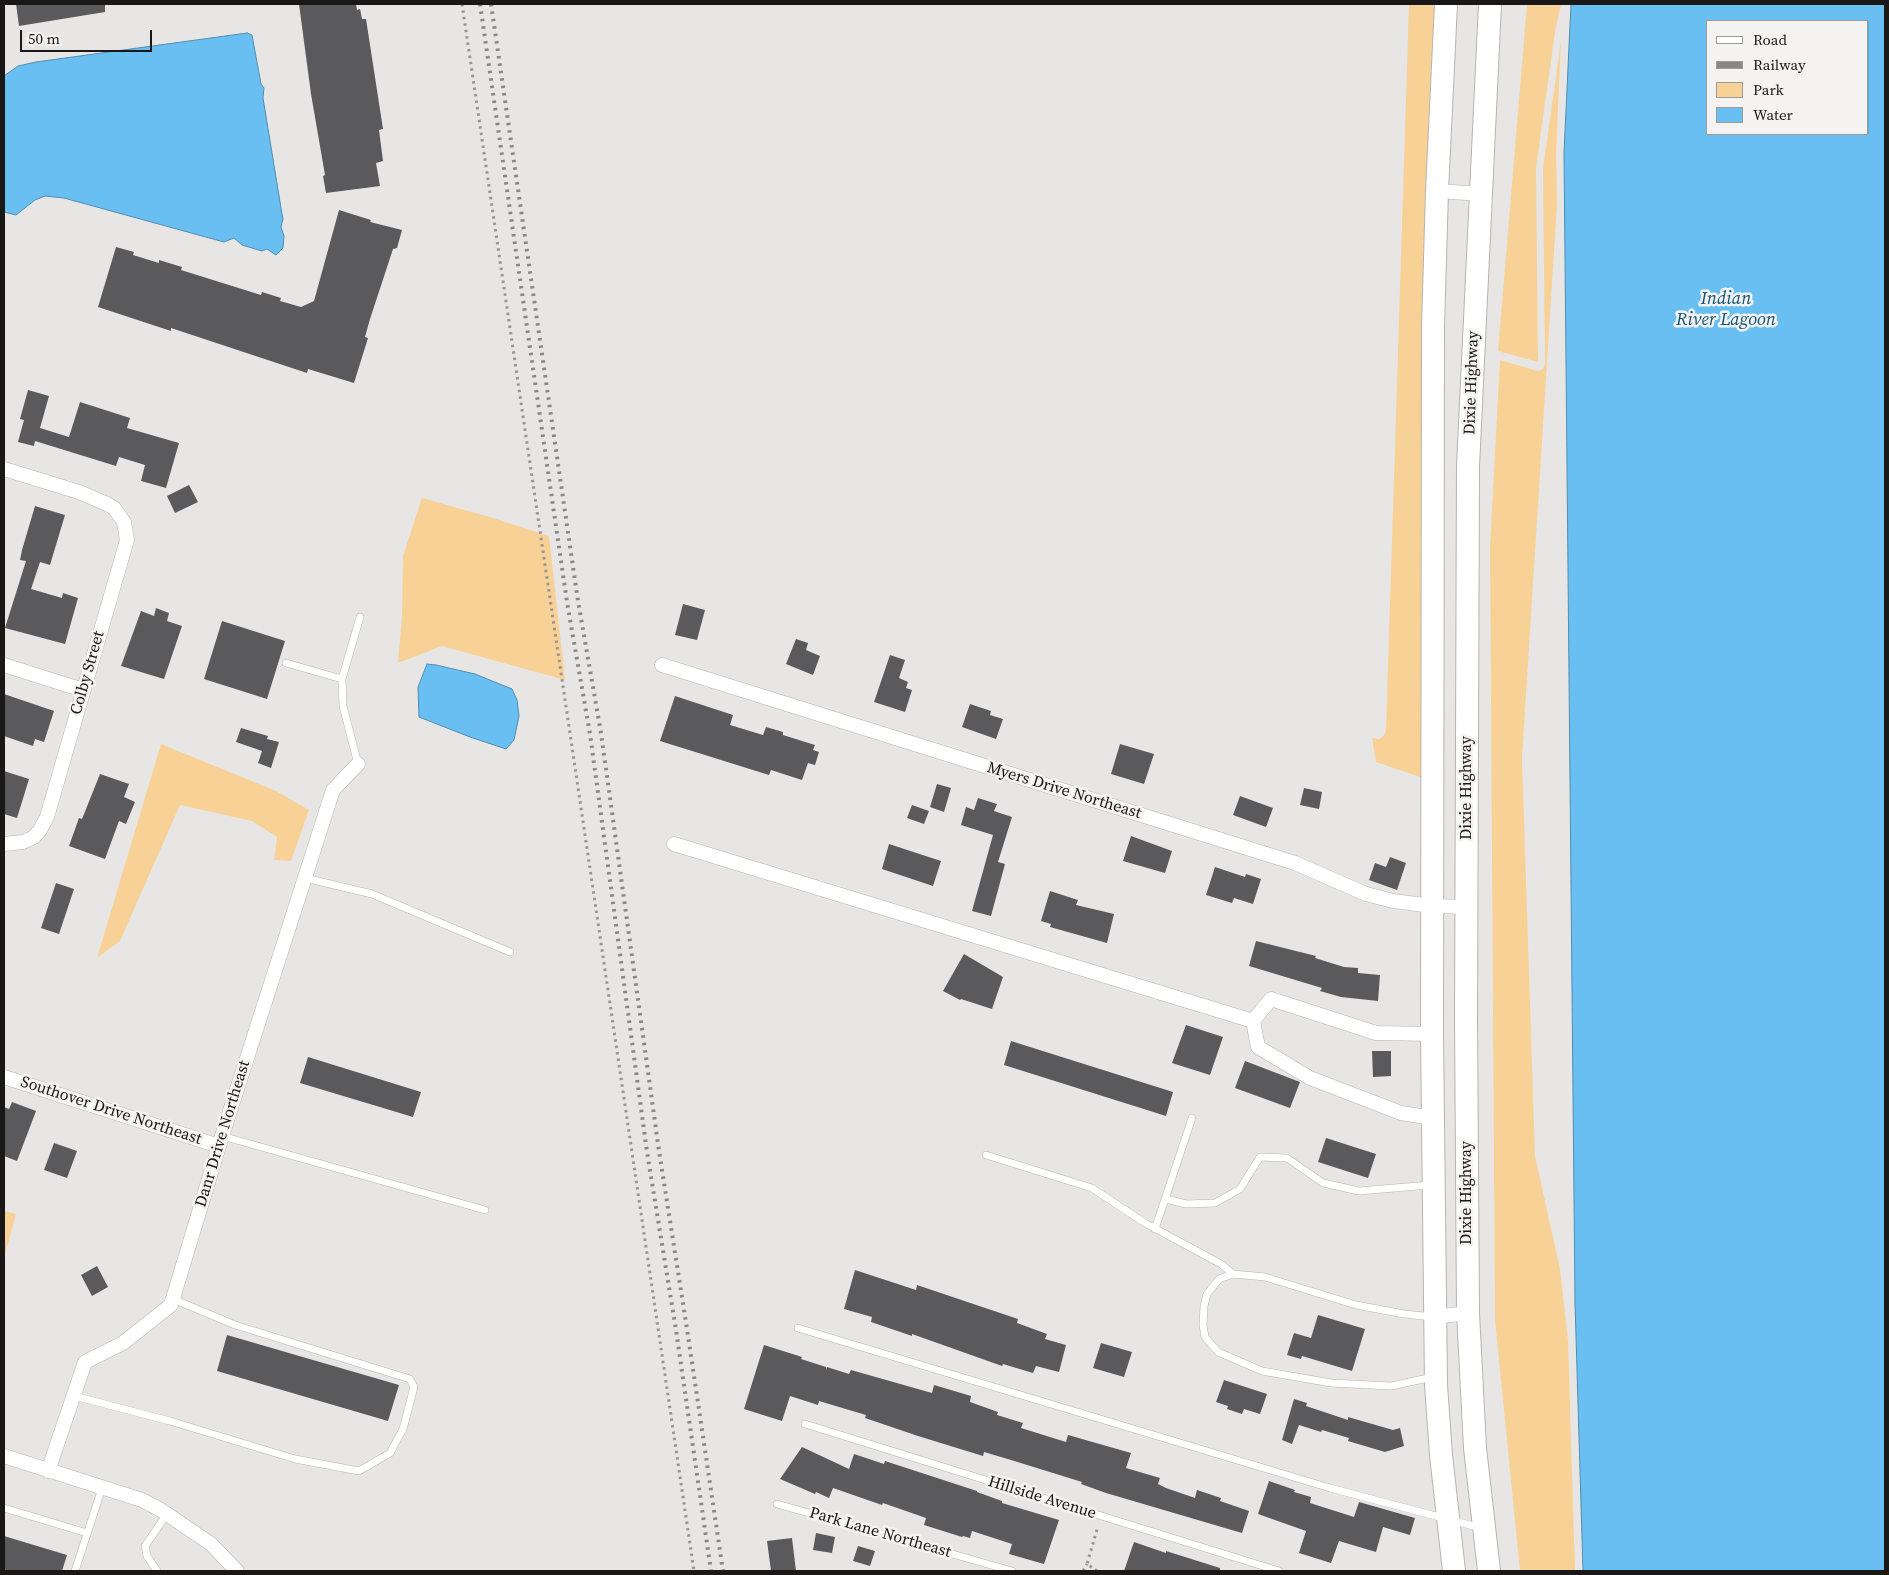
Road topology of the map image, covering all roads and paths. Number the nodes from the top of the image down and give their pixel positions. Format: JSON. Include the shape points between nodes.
{"nodes":[{"id":1,"x":462,"y":4,"type":"edge"},
{"id":2,"x":1446,"y":4,"type":"edge"},
{"id":3,"x":1490,"y":4,"type":"edge"},
{"id":4,"x":1438,"y":191,"type":"junction"},
{"id":5,"x":1482,"y":194,"type":"junction"},
{"id":6,"x":4,"y":469,"type":"edge"},
{"id":7,"x":360,"y":617,"type":"dead end"},
{"id":8,"x":286,"y":663,"type":"dead end"},
{"id":9,"x":4,"y":665,"type":"edge"},
{"id":10,"x":662,"y":665,"type":"dead end"},
{"id":11,"x":342,"y":679,"type":"junction"},
{"id":12,"x":83,"y":690,"type":"junction"},
{"id":13,"x":358,"y":764,"type":"joint"},
{"id":14,"x":4,"y":844,"type":"edge"},
{"id":15,"x":674,"y":844,"type":"dead end"},
{"id":16,"x":305,"y":878,"type":"junction"},
{"id":17,"x":1432,"y":906,"type":"junction"},
{"id":18,"x":1467,"y":908,"type":"junction"},
{"id":19,"x":510,"y":952,"type":"dead end"},
{"id":20,"x":1252,"y":1021,"type":"junction"},
{"id":21,"x":1432,"y":1034,"type":"junction"},
{"id":22,"x":4,"y":1077,"type":"edge"},
{"id":23,"x":1192,"y":1118,"type":"dead end"},
{"id":24,"x":1432,"y":1118,"type":"junction"},
{"id":25,"x":220,"y":1141,"type":"junction"},
{"id":26,"x":986,"y":1155,"type":"dead end"},
{"id":27,"x":1433,"y":1184,"type":"junction"},
{"id":28,"x":1166,"y":1199,"type":"junction"},
{"id":29,"x":485,"y":1210,"type":"dead end"},
{"id":30,"x":1155,"y":1229,"type":"junction"},
{"id":31,"x":1233,"y":1274,"type":"junction"},
{"id":32,"x":173,"y":1299,"type":"junction"},
{"id":33,"x":1468,"y":1313,"type":"junction"},
{"id":34,"x":1434,"y":1317,"type":"junction"},
{"id":35,"x":798,"y":1328,"type":"dead end"},
{"id":36,"x":1435,"y":1377,"type":"junction"},
{"id":37,"x":74,"y":1396,"type":"junction"},
{"id":38,"x":805,"y":1424,"type":"dead end"},
{"id":39,"x":4,"y":1456,"type":"edge"},
{"id":40,"x":48,"y":1471,"type":"junction"},
{"id":41,"x":102,"y":1488,"type":"junction"},
{"id":42,"x":777,"y":1504,"type":"dead end"},
{"id":43,"x":4,"y":1508,"type":"edge"},
{"id":44,"x":167,"y":1514,"type":"junction"},
{"id":45,"x":1101,"y":1516,"type":"junction"},
{"id":46,"x":1448,"y":1520,"type":"junction"},
{"id":47,"x":1484,"y":1529,"type":"junction"},
{"id":48,"x":87,"y":1533,"type":"junction"},
{"id":49,"x":1087,"y":1564,"type":"junction"},
{"id":50,"x":75,"y":1571,"type":"edge"},
{"id":51,"x":157,"y":1571,"type":"edge"},
{"id":52,"x":237,"y":1571,"type":"edge"},
{"id":53,"x":694,"y":1571,"type":"edge"},
{"id":54,"x":1012,"y":1571,"type":"edge"},
{"id":55,"x":1083,"y":1571,"type":"edge"},
{"id":56,"x":1096,"y":1571,"type":"edge"},
{"id":57,"x":1279,"y":1571,"type":"edge"},
{"id":58,"x":1454,"y":1571,"type":"edge"},
{"id":59,"x":1489,"y":1571,"type":"edge"}],
"edges":[{"from":1,"to":53,"type":"path"},
{"from":2,"to":4,"type":"main road","name":"Dixie Highway"},
{"from":3,"to":5,"type":"main road","name":"Dixie Highway"},
{"from":4,"to":5,"type":"street"},
{"from":4,"to":17,"type":"main road","name":"Dixie Highway","via":[[1433,327]]},
{"from":5,"to":18,"type":"main road","name":"Dixie Highway","via":[[1468,466]]},
{"from":6,"to":12,"type":"street","name":"Colby Street","via":[[104,502],[114,508],[124,522],[126,540]]},
{"from":7,"to":11,"type":"lane"},
{"from":8,"to":11,"type":"lane"},
{"from":9,"to":12,"type":"street"},
{"from":10,"to":17,"type":"street","name":"Myers Drive Northeast","via":[[1295,864],[1366,894]]},
{"from":11,"to":13,"type":"lane","via":[[343,706]]},
{"from":12,"to":14,"type":"street","name":"Colby Street","via":[[47,816],[40,830],[23,842]]},
{"from":13,"to":16,"type":"street","name":"Danr Drive Northeast","via":[[334,790]]},
{"from":15,"to":20,"type":"street"},
{"from":16,"to":19,"type":"lane","via":[[372,894]]},
{"from":16,"to":25,"type":"street","name":"Danr Drive Northeast"},
{"from":17,"to":18,"type":"street","name":"Myers Drive Northeast"},
{"from":17,"to":21,"type":"main road","name":"Dixie Highway"},
{"from":18,"to":33,"type":"main road","name":"Dixie Highway"},
{"from":20,"to":21,"type":"street","via":[[1271,999],[1376,1033]]},
{"from":20,"to":24,"type":"street","via":[[1258,1047],[1310,1078],[1401,1113]]},
{"from":21,"to":24,"type":"main road","name":"Dixie Highway"},
{"from":22,"to":25,"type":"street","name":"Southover Drive Northeast"},
{"from":23,"to":28,"type":"lane"},
{"from":24,"to":27,"type":"main road","name":"Dixie Highway"},
{"from":25,"to":29,"type":"lane"},
{"from":25,"to":32,"type":"street","name":"Danr Drive Northeast"},
{"from":26,"to":30,"type":"lane","via":[[1092,1188]]},
{"from":27,"to":28,"type":"lane","via":[[1359,1191],[1323,1183],[1287,1158],[1260,1156],[1240,1189],[1215,1203],[1186,1204]]},
{"from":27,"to":34,"type":"main road","name":"Dixie Highway"},
{"from":28,"to":30,"type":"lane"},
{"from":30,"to":31,"type":"lane","via":[[1221,1264]]},
{"from":31,"to":34,"type":"lane","via":[[1264,1278],[1356,1305]]},
{"from":31,"to":36,"type":"lane","via":[[1219,1280],[1207,1294],[1204,1306],[1202,1325],[1205,1337],[1218,1352],[1262,1371],[1331,1383],[1391,1386]]},
{"from":32,"to":37,"type":"street","name":"Danr Drive Northeast","via":[[171,1305],[122,1343],[86,1362]]},
{"from":32,"to":37,"type":"lane","via":[[226,1322],[410,1379],[414,1387],[403,1429],[390,1453],[360,1471],[295,1459]]},
{"from":33,"to":34,"type":"street"},
{"from":33,"to":47,"type":"main road","name":"Dixie Highway","via":[[1475,1448]]},
{"from":34,"to":36,"type":"main road","name":"Dixie Highway"},
{"from":35,"to":46,"type":"lane","via":[[1330,1488]]},
{"from":36,"to":46,"type":"main road","name":"Dixie Highway"},
{"from":37,"to":40,"type":"street","name":"Danr Drive Northeast"},
{"from":38,"to":45,"type":"lane","name":"Hillside Avenue"},
{"from":39,"to":40,"type":"street"},
{"from":40,"to":41,"type":"street"},
{"from":41,"to":44,"type":"street","via":[[142,1500]]},
{"from":41,"to":48,"type":"lane"},
{"from":42,"to":54,"type":"lane","name":"Park Lane Northeast"},
{"from":43,"to":48,"type":"lane"},
{"from":44,"to":51,"type":"lane","via":[[145,1546],[147,1556]]},
{"from":44,"to":52,"type":"street","via":[[211,1544]]},
{"from":45,"to":49,"type":"path"},
{"from":45,"to":57,"type":"lane","name":"Hillside Avenue"},
{"from":46,"to":47,"type":"lane"},
{"from":46,"to":58,"type":"main road","name":"Dixie Highway"},
{"from":47,"to":59,"type":"main road","name":"Dixie Highway"},
{"from":48,"to":50,"type":"lane"},
{"from":49,"to":55,"type":"path"},
{"from":49,"to":56,"type":"path"}]}
